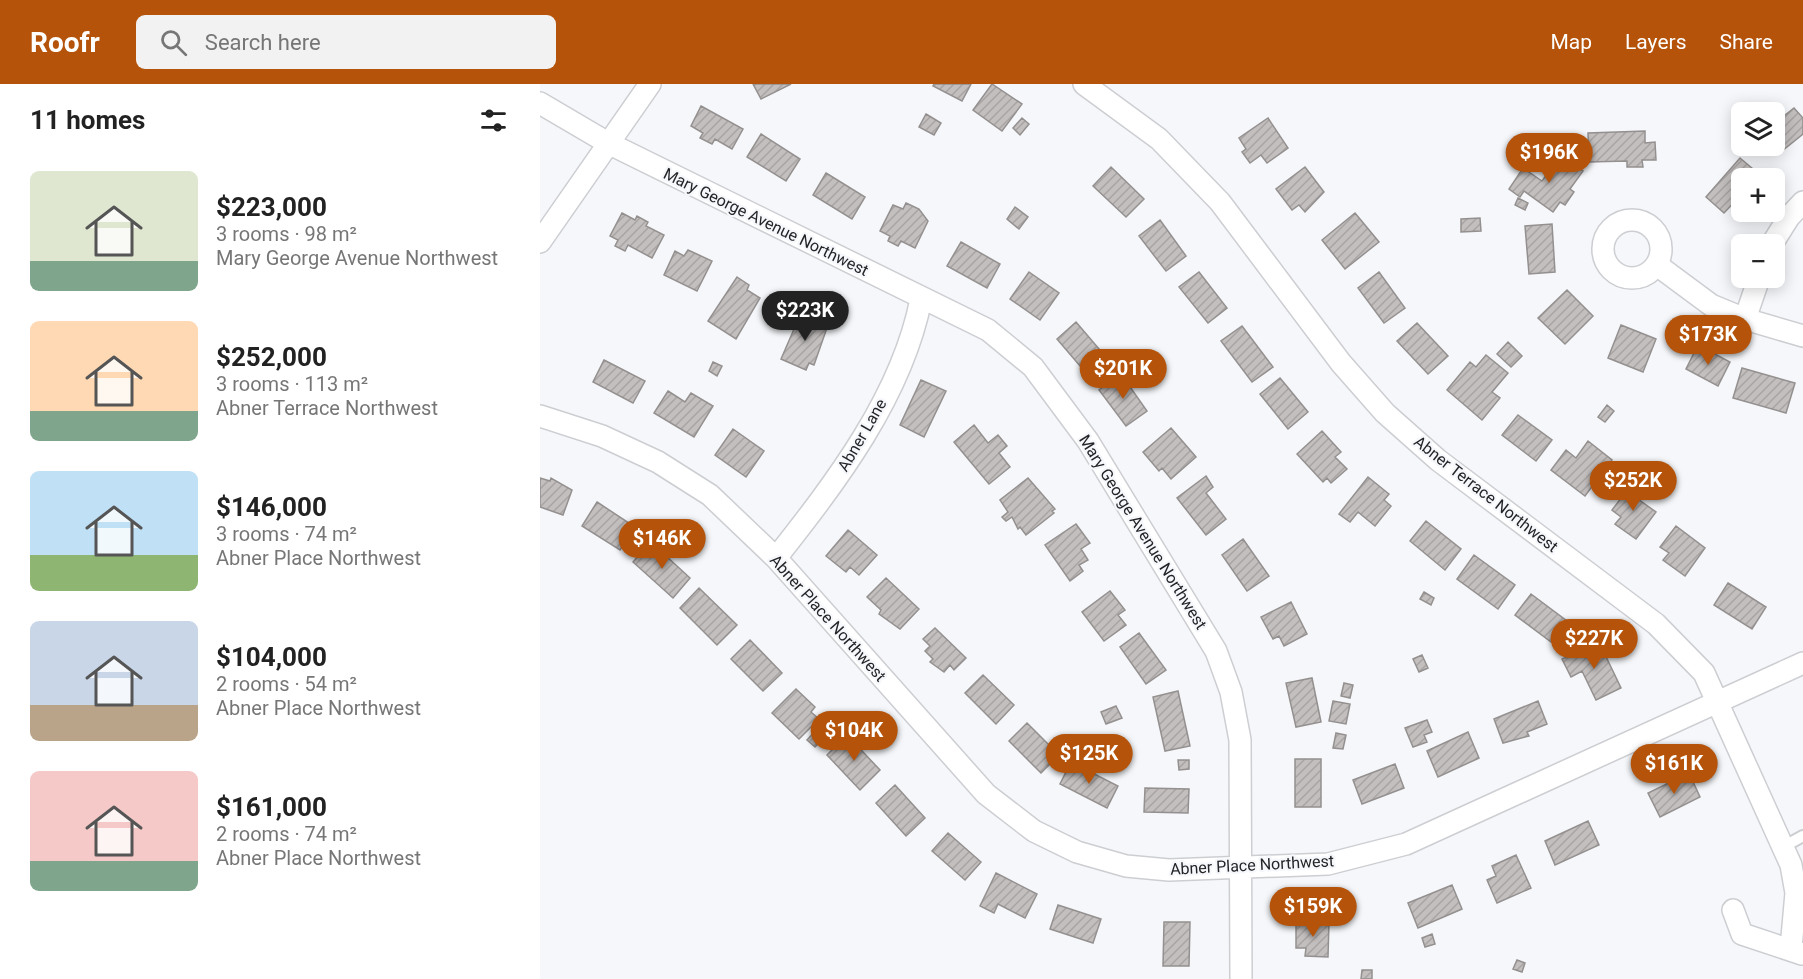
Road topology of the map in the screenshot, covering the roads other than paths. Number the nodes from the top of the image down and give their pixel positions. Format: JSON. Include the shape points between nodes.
{"nodes":[{"id":1,"x":650,"y":84,"type":"edge"},
{"id":2,"x":1084,"y":84,"type":"edge"},
{"id":3,"x":540,"y":103,"type":"edge"},
{"id":4,"x":608,"y":144,"type":"junction"},
{"id":5,"x":1803,"y":202,"type":"edge"},
{"id":6,"x":1778,"y":234,"type":"edge"},
{"id":7,"x":540,"y":242,"type":"edge"},
{"id":8,"x":1657,"y":265,"type":"dead end"},
{"id":9,"x":1756,"y":288,"type":"edge"},
{"id":10,"x":921,"y":299,"type":"junction"},
{"id":11,"x":1745,"y":319,"type":"junction"},
{"id":12,"x":1803,"y":336,"type":"edge"},
{"id":13,"x":540,"y":416,"type":"edge"},
{"id":14,"x":776,"y":558,"type":"junction"},
{"id":15,"x":1803,"y":663,"type":"edge"},
{"id":16,"x":1716,"y":703,"type":"junction"},
{"id":17,"x":1803,"y":836,"type":"edge"},
{"id":18,"x":1783,"y":847,"type":"junction"},
{"id":19,"x":1242,"y":869,"type":"junction"},
{"id":20,"x":1733,"y":910,"type":"dead end"},
{"id":21,"x":1797,"y":952,"type":"edge"},
{"id":22,"x":1241,"y":979,"type":"edge"}],
"edges":[{"from":1,"to":4,"type":"street"},
{"from":2,"to":16,"type":"street","name":"Abner Terrace Northwest","via":[[1159,139],[1220,202],[1341,363],[1385,413],[1438,460],[1656,624],[1704,673]]},
{"from":3,"to":4,"type":"street","name":"Mary George Avenue Northwest"},
{"from":4,"to":7,"type":"street"},
{"from":4,"to":10,"type":"street","name":"Mary George Avenue Northwest"},
{"from":5,"to":6,"type":"street"},
{"from":8,"to":11,"type":"street","via":[[1711,305]]},
{"from":9,"to":11,"type":"street"},
{"from":10,"to":14,"type":"street","name":"Abner Lane","via":[[914,334],[879,407],[848,462]]},
{"from":10,"to":19,"type":"street","name":"Mary George Avenue Northwest","via":[[988,330],[1033,367],[1088,441],[1216,651],[1231,692],[1240,740]]},
{"from":11,"to":12,"type":"street"},
{"from":13,"to":14,"type":"street","name":"Abner Place Northwest","via":[[602,436],[658,462],[710,495]]},
{"from":14,"to":19,"type":"street","name":"Abner Place Northwest","via":[[986,794],[1034,831],[1077,852],[1126,866]]},
{"from":15,"to":16,"type":"street","name":"Abner Place Northwest"},
{"from":16,"to":18,"type":"street","name":"Abner Terrace Northwest"},
{"from":16,"to":19,"type":"street","name":"Abner Place Northwest","via":[[1406,844],[1328,864]]},
{"from":17,"to":18,"type":"lane"},
{"from":18,"to":21,"type":"street","name":"Abner Terrace Northwest","via":[[1796,893]]},
{"from":19,"to":22,"type":"street","name":"Mary George Avenue Northwest"},
{"from":20,"to":21,"type":"street","via":[[1742,934]]}]}
